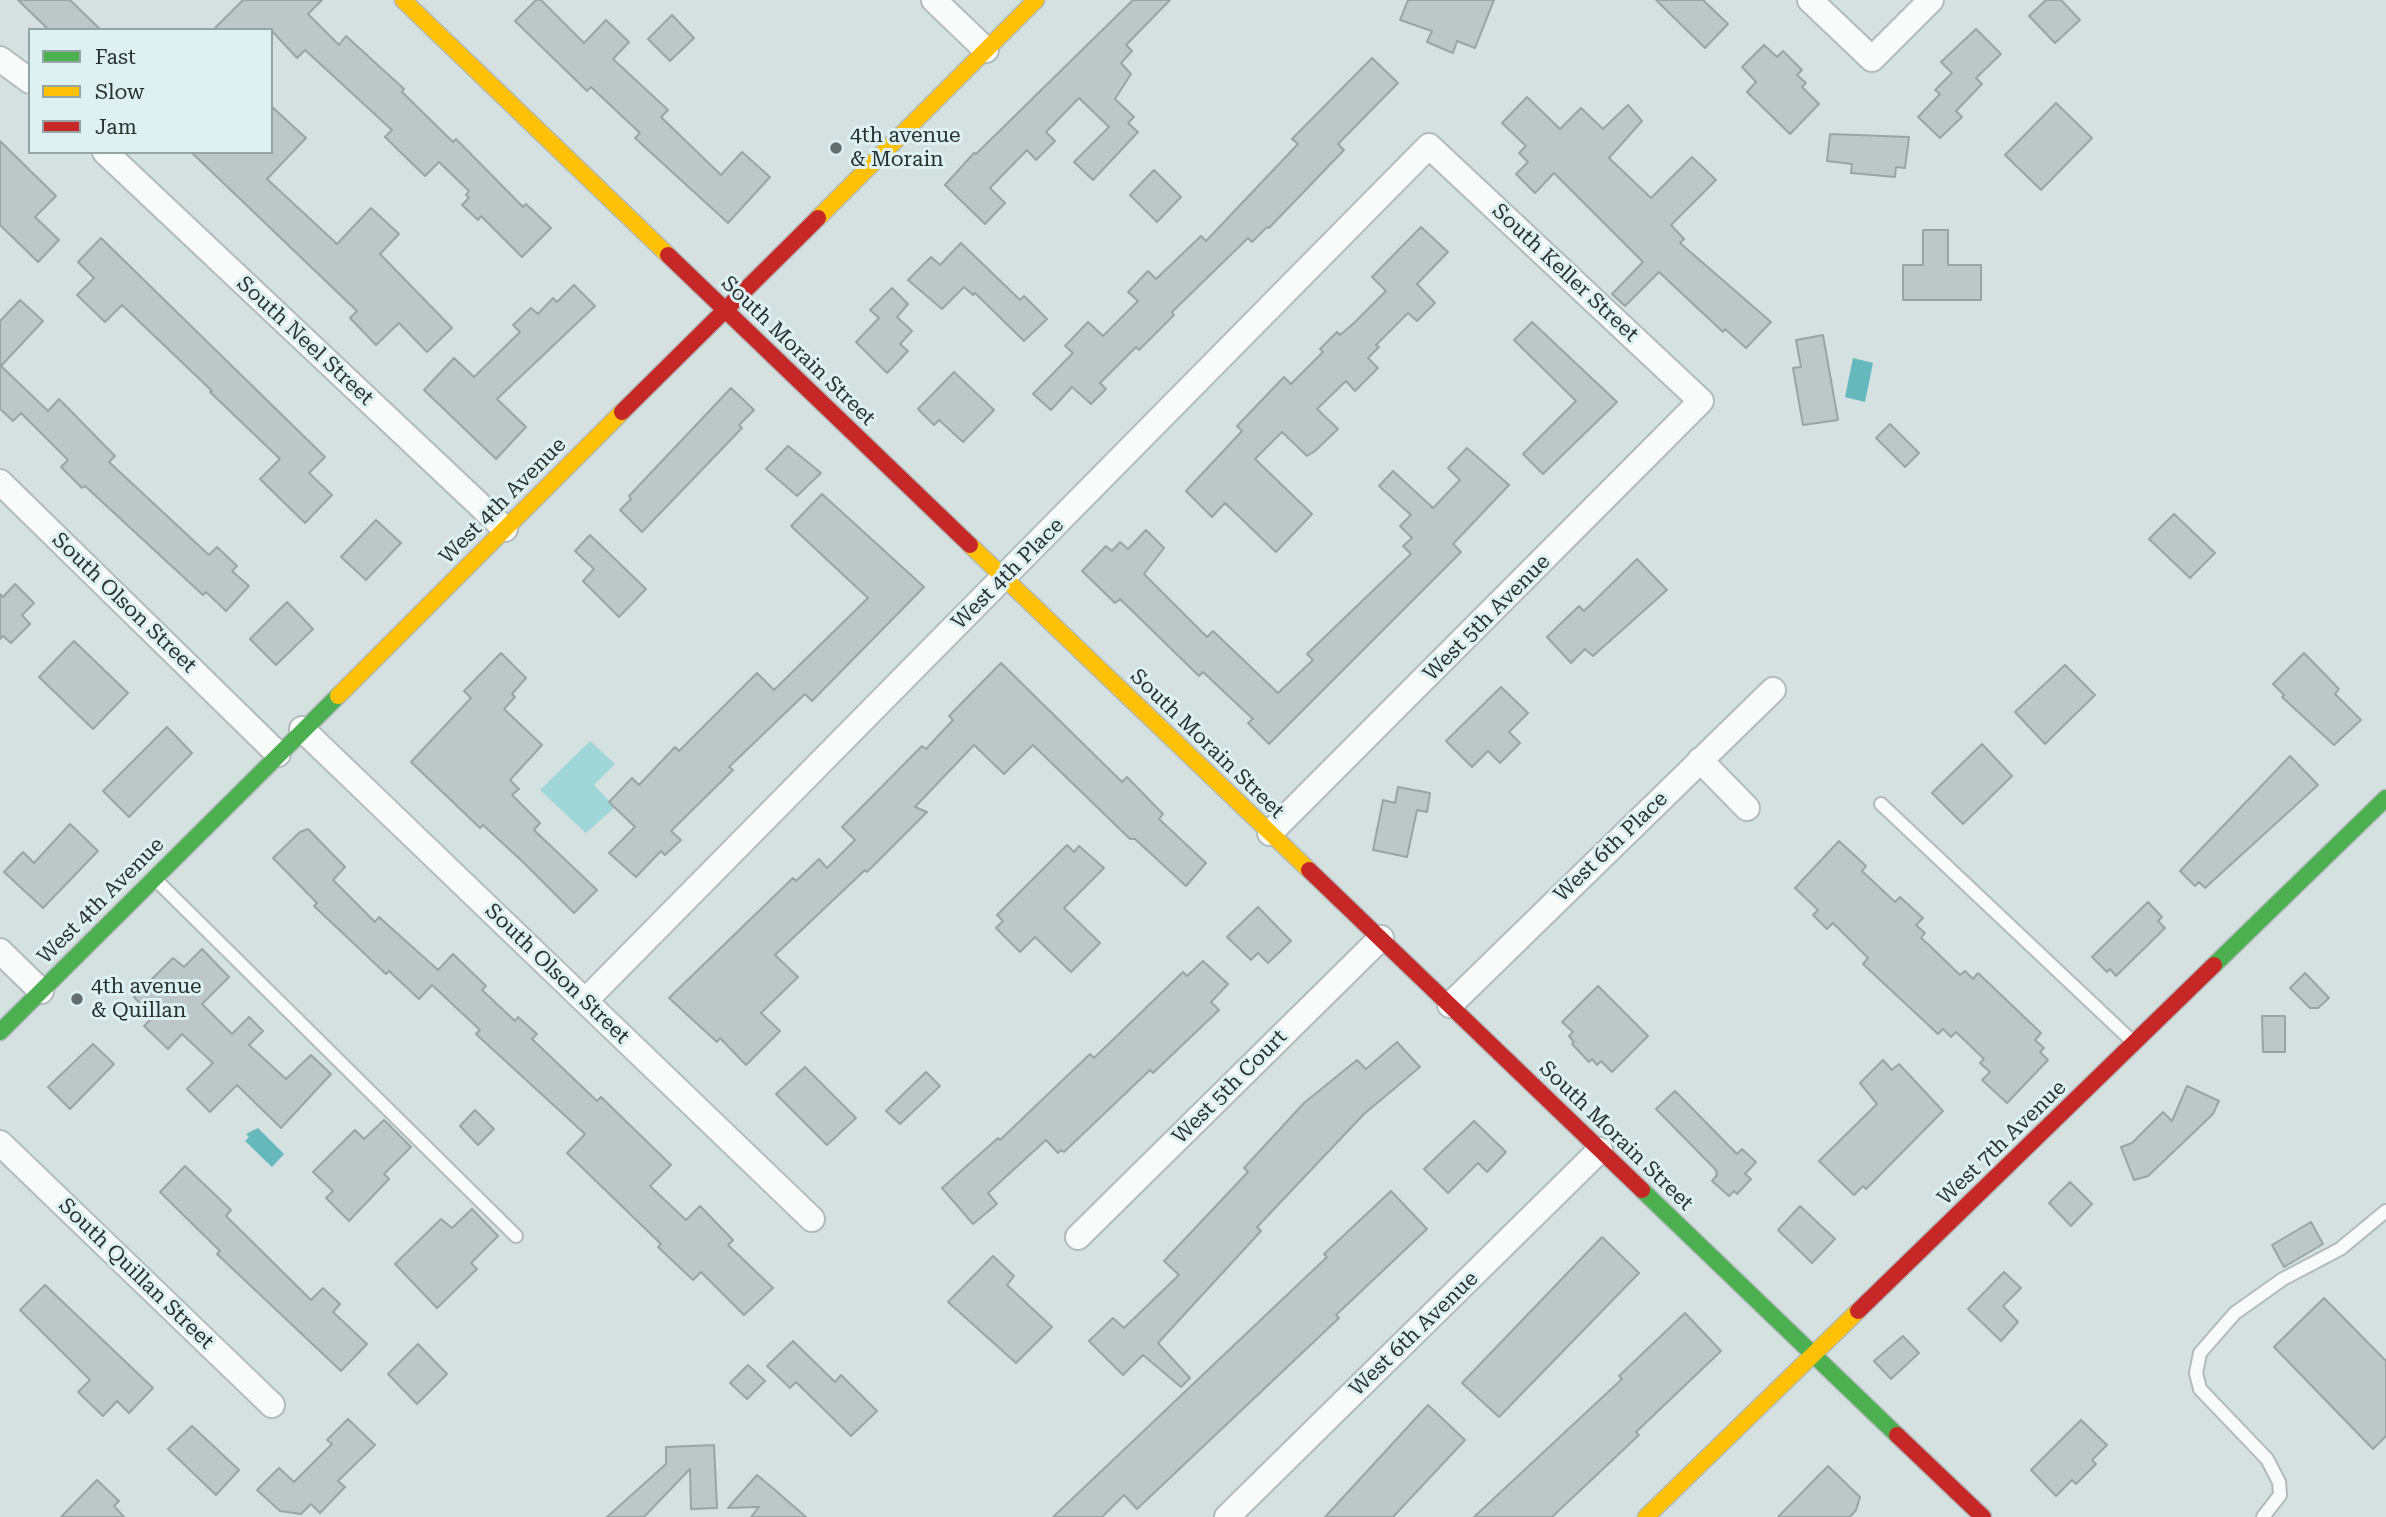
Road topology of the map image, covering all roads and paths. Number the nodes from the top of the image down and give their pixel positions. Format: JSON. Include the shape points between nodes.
{"nodes":[{"id":1,"x":403,"y":0,"type":"edge"},
{"id":2,"x":934,"y":0,"type":"edge"},
{"id":3,"x":1036,"y":0,"type":"edge"},
{"id":4,"x":1810,"y":0,"type":"edge"},
{"id":5,"x":1931,"y":0,"type":"edge"},
{"id":6,"x":986,"y":50,"type":"junction"},
{"id":7,"x":0,"y":59,"type":"edge"},
{"id":8,"x":28,"y":80,"type":"edge"},
{"id":9,"x":1429,"y":146,"type":"joint"},
{"id":10,"x":107,"y":154,"type":"edge"},
{"id":11,"x":725,"y":310,"type":"junction"},
{"id":12,"x":1701,"y":401,"type":"joint"},
{"id":13,"x":0,"y":482,"type":"edge"},
{"id":14,"x":505,"y":529,"type":"junction"},
{"id":15,"x":1003,"y":578,"type":"junction"},
{"id":16,"x":1773,"y":690,"type":"dead end"},
{"id":17,"x":302,"y":729,"type":"junction"},
{"id":18,"x":278,"y":754,"type":"junction"},
{"id":19,"x":1700,"y":760,"type":"junction"},
{"id":20,"x":2386,"y":798,"type":"edge"},
{"id":21,"x":1881,"y":804,"type":"dead end"},
{"id":22,"x":1747,"y":808,"type":"dead end"},
{"id":23,"x":1270,"y":833,"type":"junction"},
{"id":24,"x":155,"y":878,"type":"junction"},
{"id":25,"x":1381,"y":938,"type":"junction"},
{"id":26,"x":0,"y":951,"type":"edge"},
{"id":27,"x":41,"y":991,"type":"junction"},
{"id":28,"x":584,"y":1000,"type":"junction"},
{"id":29,"x":1450,"y":1005,"type":"junction"},
{"id":30,"x":0,"y":1032,"type":"edge"},
{"id":31,"x":2135,"y":1043,"type":"junction"},
{"id":32,"x":0,"y":1143,"type":"edge"},
{"id":33,"x":1600,"y":1150,"type":"junction"},
{"id":34,"x":2386,"y":1211,"type":"edge"},
{"id":35,"x":812,"y":1219,"type":"dead end"},
{"id":36,"x":516,"y":1236,"type":"dead end"},
{"id":37,"x":1078,"y":1237,"type":"dead end"},
{"id":38,"x":1814,"y":1355,"type":"junction"},
{"id":39,"x":272,"y":1405,"type":"dead end"},
{"id":40,"x":1227,"y":1517,"type":"edge"},
{"id":41,"x":1646,"y":1517,"type":"edge"},
{"id":42,"x":1983,"y":1517,"type":"edge"},
{"id":43,"x":2263,"y":1517,"type":"edge"}],
"edges":[{"from":1,"to":11,"type":"street","name":"South Morain Street"},
{"from":2,"to":6,"type":"street"},
{"from":3,"to":6,"type":"street","name":"West 4th Avenue"},
{"from":4,"to":5,"type":"street","via":[[1872,59]]},
{"from":6,"to":11,"type":"street","name":"West 4th Avenue"},
{"from":7,"to":8,"type":"street"},
{"from":9,"to":12,"type":"street","name":"South Keller Street"},
{"from":9,"to":15,"type":"street","name":"West 4th Place"},
{"from":10,"to":14,"type":"street","name":"South Neel Street"},
{"from":11,"to":14,"type":"street","name":"West 4th Avenue"},
{"from":11,"to":15,"type":"street","name":"South Morain Street"},
{"from":12,"to":23,"type":"street","name":"West 5th Avenue"},
{"from":13,"to":18,"type":"street","name":"South Olson Street"},
{"from":14,"to":17,"type":"street","name":"West 4th Avenue"},
{"from":15,"to":23,"type":"street","name":"South Morain Street"},
{"from":15,"to":28,"type":"street","name":"West 4th Place"},
{"from":16,"to":19,"type":"street","name":"West 6th Place"},
{"from":17,"to":18,"type":"street","name":"West 4th Avenue"},
{"from":17,"to":28,"type":"street","name":"South Olson Street"},
{"from":18,"to":24,"type":"street","name":"West 4th Avenue"},
{"from":19,"to":22,"type":"street"},
{"from":19,"to":29,"type":"street","name":"West 6th Place"},
{"from":20,"to":31,"type":"street","name":"West 7th Avenue"},
{"from":21,"to":31,"type":"lane"},
{"from":23,"to":25,"type":"street","name":"South Morain Street"},
{"from":24,"to":27,"type":"street","name":"West 4th Avenue"},
{"from":24,"to":36,"type":"lane"},
{"from":25,"to":29,"type":"street","name":"South Morain Street"},
{"from":25,"to":37,"type":"street","name":"West 5th Court"},
{"from":26,"to":27,"type":"street"},
{"from":27,"to":30,"type":"street","name":"West 4th Avenue"},
{"from":28,"to":35,"type":"street","name":"South Olson Street"},
{"from":29,"to":33,"type":"street","name":"South Morain Street"},
{"from":31,"to":38,"type":"street","name":"West 7th Avenue"},
{"from":32,"to":39,"type":"street","name":"South Quillan Street"},
{"from":33,"to":38,"type":"street","name":"South Morain Street"},
{"from":33,"to":40,"type":"street","name":"West 6th Avenue"},
{"from":34,"to":43,"type":"lane","via":[[2340,1249],[2283,1279],[2235,1313],[2200,1353],[2196,1373],[2200,1390],[2267,1459],[2280,1482],[2280,1495]]},
{"from":38,"to":41,"type":"street","name":"West 7th Avenue"},
{"from":38,"to":42,"type":"street","name":"South Morain Street"}]}
